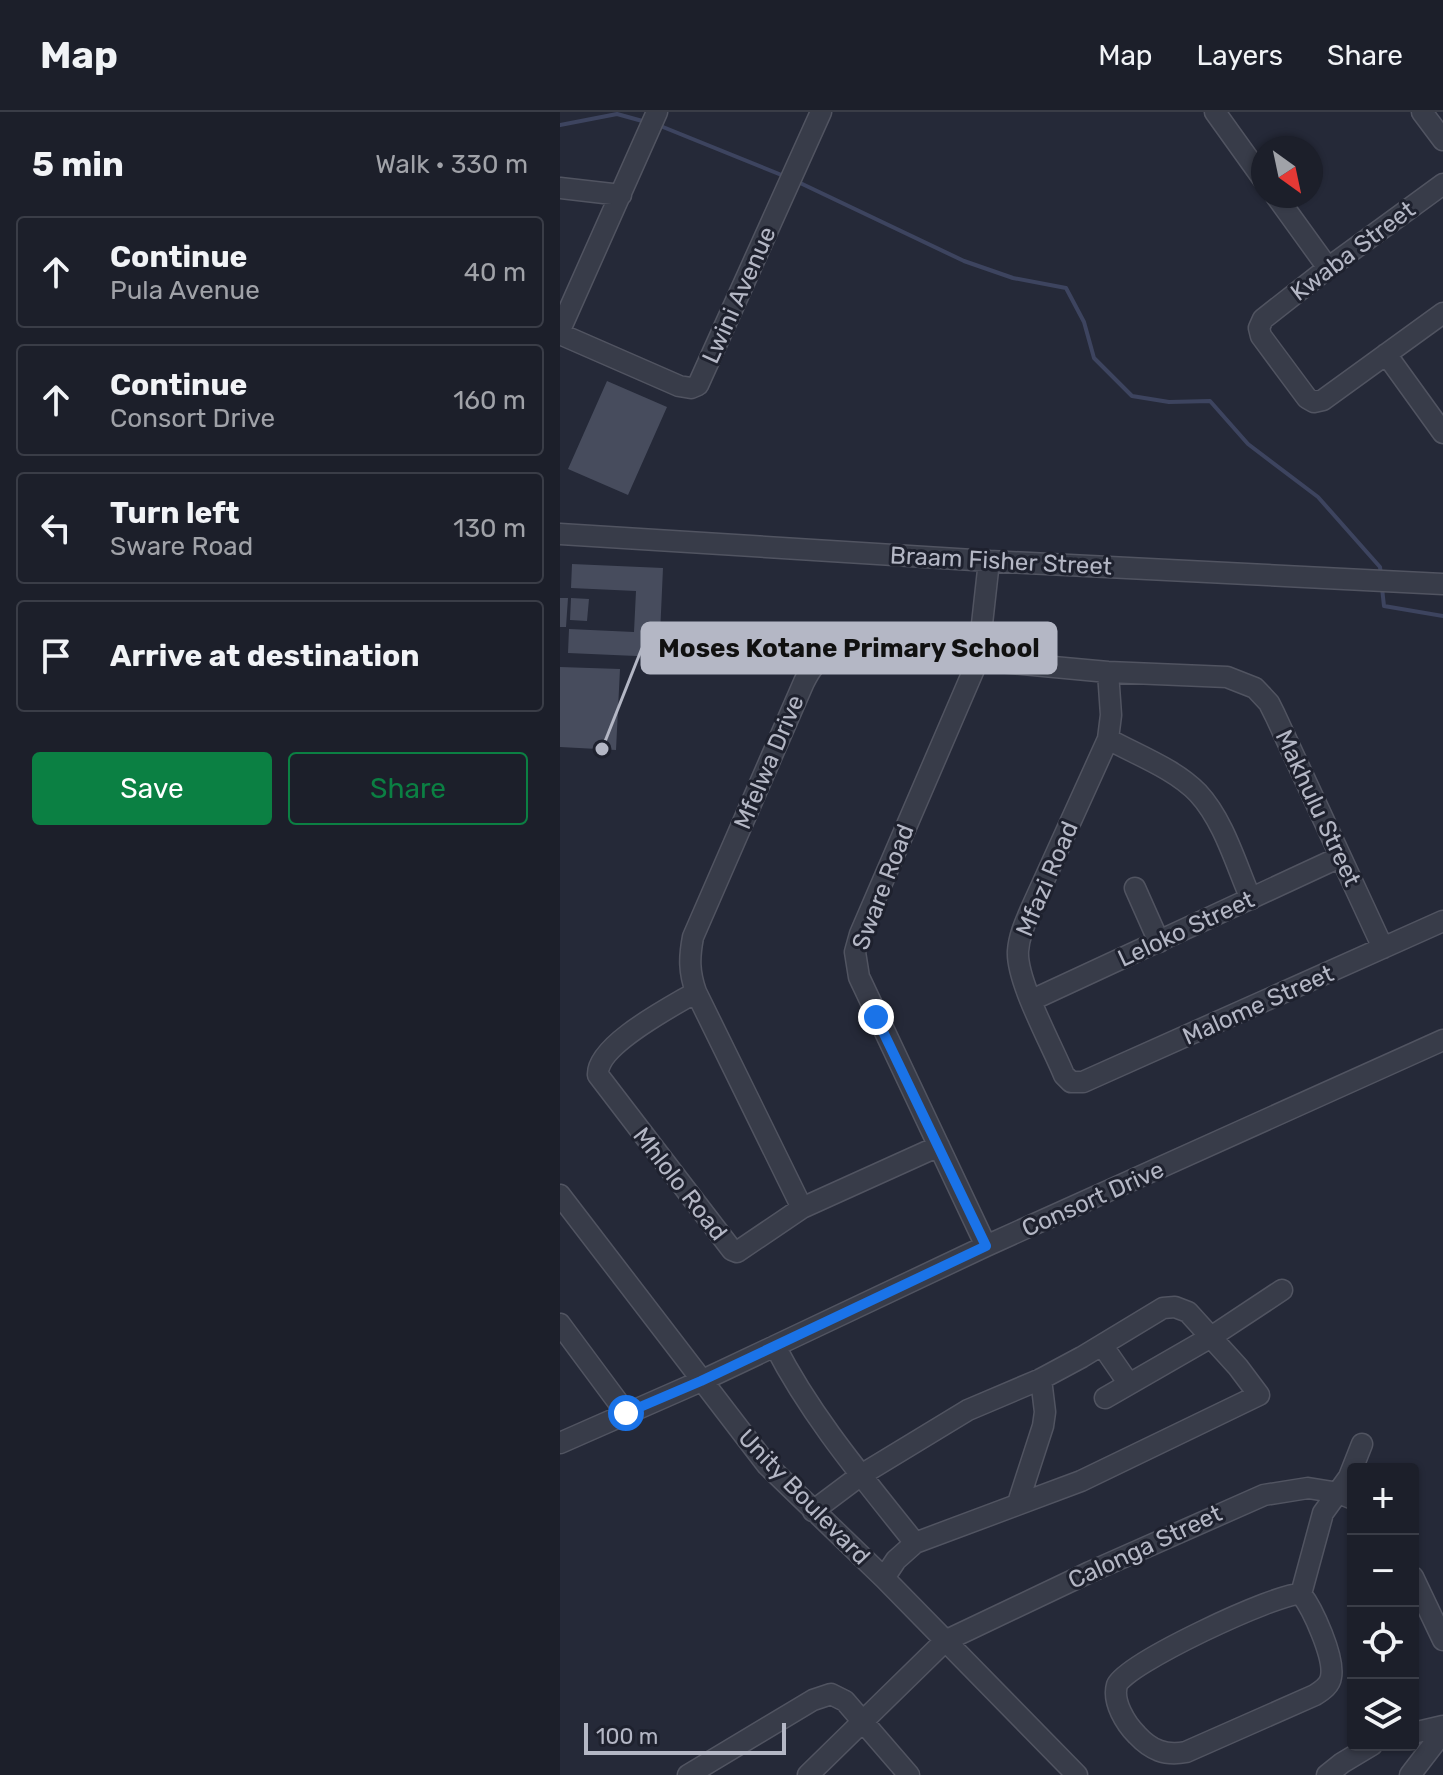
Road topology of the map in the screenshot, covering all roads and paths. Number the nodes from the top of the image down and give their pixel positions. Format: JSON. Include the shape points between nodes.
{"nodes":[{"id":1,"x":657,"y":112,"type":"edge"},
{"id":2,"x":821,"y":112,"type":"edge"},
{"id":3,"x":1215,"y":112,"type":"edge"},
{"id":4,"x":1422,"y":112,"type":"edge"},
{"id":5,"x":1443,"y":140,"type":"edge"},
{"id":6,"x":1251,"y":162,"type":"edge"},
{"id":7,"x":1443,"y":184,"type":"edge"},
{"id":8,"x":560,"y":188,"type":"edge"},
{"id":9,"x":621,"y":195,"type":"junction"},
{"id":10,"x":1285,"y":208,"type":"edge"},
{"id":11,"x":1328,"y":268,"type":"junction"},
{"id":12,"x":1443,"y":313,"type":"edge"},
{"id":13,"x":560,"y":332,"type":"edge"},
{"id":14,"x":1386,"y":354,"type":"junction"},
{"id":15,"x":1443,"y":433,"type":"edge"},
{"id":16,"x":560,"y":534,"type":"edge"},
{"id":17,"x":989,"y":561,"type":"junction"},
{"id":18,"x":1443,"y":584,"type":"edge"},
{"id":19,"x":978,"y":660,"type":"junction"},
{"id":20,"x":1108,"y":672,"type":"junction"},
{"id":21,"x":1238,"y":680,"type":"joint"},
{"id":22,"x":1108,"y":739,"type":"junction"},
{"id":23,"x":1340,"y":857,"type":"junction"},
{"id":24,"x":1135,"y":888,"type":"dead end"},
{"id":25,"x":1251,"y":899,"type":"junction"},
{"id":26,"x":1443,"y":921,"type":"edge"},
{"id":27,"x":1159,"y":942,"type":"junction"},
{"id":28,"x":1383,"y":948,"type":"junction"},
{"id":29,"x":696,"y":992,"type":"junction"},
{"id":30,"x":1032,"y":1000,"type":"junction"},
{"id":31,"x":1443,"y":1040,"type":"edge"},
{"id":32,"x":1071,"y":1082,"type":"joint"},
{"id":33,"x":939,"y":1146,"type":"junction"},
{"id":34,"x":560,"y":1195,"type":"edge"},
{"id":35,"x":802,"y":1208,"type":"junction"},
{"id":36,"x":986,"y":1246,"type":"junction"},
{"id":37,"x":1282,"y":1290,"type":"dead end"},
{"id":38,"x":561,"y":1327,"type":"edge"},
{"id":39,"x":1211,"y":1337,"type":"junction"},
{"id":40,"x":1102,"y":1345,"type":"junction"},
{"id":41,"x":775,"y":1346,"type":"junction"},
{"id":42,"x":1041,"y":1379,"type":"junction"},
{"id":43,"x":701,"y":1381,"type":"junction"},
{"id":44,"x":1129,"y":1384,"type":"junction"},
{"id":45,"x":1105,"y":1398,"type":"dead end"},
{"id":46,"x":626,"y":1413,"type":"junction"},
{"id":47,"x":560,"y":1443,"type":"edge"},
{"id":48,"x":1362,"y":1444,"type":"dead end"},
{"id":49,"x":861,"y":1475,"type":"junction"},
{"id":50,"x":1346,"y":1496,"type":"edge"},
{"id":51,"x":1018,"y":1503,"type":"junction"},
{"id":52,"x":813,"y":1511,"type":"junction"},
{"id":53,"x":915,"y":1543,"type":"junction"},
{"id":54,"x":884,"y":1578,"type":"junction"},
{"id":55,"x":1419,"y":1586,"type":"edge"},
{"id":56,"x":1301,"y":1594,"type":"junction"},
{"id":57,"x":1437,"y":1614,"type":"edge"},
{"id":58,"x":1443,"y":1640,"type":"edge"},
{"id":59,"x":945,"y":1641,"type":"junction"},
{"id":60,"x":861,"y":1721,"type":"junction"},
{"id":61,"x":1443,"y":1729,"type":"edge"},
{"id":62,"x":1419,"y":1732,"type":"edge"},
{"id":63,"x":1362,"y":1751,"type":"edge"},
{"id":64,"x":688,"y":1775,"type":"edge"},
{"id":65,"x":808,"y":1775,"type":"edge"},
{"id":66,"x":909,"y":1775,"type":"edge"},
{"id":67,"x":1077,"y":1775,"type":"edge"},
{"id":68,"x":1327,"y":1775,"type":"edge"},
{"id":69,"x":1410,"y":1775,"type":"edge"}],
"edges":[{"from":1,"to":9,"type":"street"},
{"from":2,"to":13,"type":"street","name":"Lwini Avenue","via":[[695,387],[665,381]]},
{"from":3,"to":6,"type":"street"},
{"from":4,"to":5,"type":"street"},
{"from":7,"to":11,"type":"street","name":"Kwaba Street"},
{"from":8,"to":9,"type":"street"},
{"from":9,"to":13,"type":"street"},
{"from":10,"to":11,"type":"street"},
{"from":11,"to":14,"type":"street","name":"Kwaba Street","via":[[1263,319],[1261,336],[1314,402]]},
{"from":12,"to":14,"type":"street"},
{"from":14,"to":15,"type":"street"},
{"from":16,"to":17,"type":"street","name":"Braam Fisher Street"},
{"from":17,"to":18,"type":"street","name":"Braam Fisher Street"},
{"from":17,"to":19,"type":"street","name":"Sware Road"},
{"from":19,"to":20,"type":"street","name":"Mfelwa Drive"},
{"from":19,"to":29,"type":"street","name":"Mfelwa Drive","via":[[832,654],[815,664],[693,937],[689,974]]},
{"from":19,"to":33,"type":"street","name":"Sware Road","via":[[855,952],[865,993]]},
{"from":20,"to":21,"type":"street","name":"Mfelwa Drive"},
{"from":20,"to":22,"type":"street","name":"Mfazi Road"},
{"from":21,"to":23,"type":"street","name":"Makhulu Street","via":[[1269,703]]},
{"from":22,"to":25,"type":"street","via":[[1199,794]]},
{"from":22,"to":30,"type":"street","name":"Mfazi Road","via":[[1021,935],[1021,974]]},
{"from":23,"to":25,"type":"street","name":"Leloko Street"},
{"from":23,"to":28,"type":"street","name":"Makhulu Street"},
{"from":24,"to":27,"type":"street"},
{"from":25,"to":27,"type":"street","name":"Leloko Street"},
{"from":26,"to":28,"type":"street","name":"Malome Street"},
{"from":27,"to":30,"type":"street","name":"Leloko Street"},
{"from":28,"to":32,"type":"street","name":"Malome Street","via":[[1083,1082]]},
{"from":29,"to":35,"type":"street","name":"Mfelwa Drive"},
{"from":29,"to":35,"type":"street","name":"Mhlolo Road","via":[[616,1045],[598,1064],[599,1079],[732,1250],[743,1250]]},
{"from":30,"to":32,"type":"street","name":"Mfazi Road"},
{"from":31,"to":36,"type":"street","name":"Consort Drive"},
{"from":33,"to":35,"type":"street","name":"Mhlolo Road"},
{"from":33,"to":36,"type":"street","name":"Sware Road"},
{"from":34,"to":43,"type":"street","name":"Unity Boulevard"},
{"from":36,"to":41,"type":"street","name":"Consort Drive"},
{"from":37,"to":39,"type":"street"},
{"from":38,"to":46,"type":"street"},
{"from":39,"to":40,"type":"street","via":[[1188,1312],[1169,1307]]},
{"from":39,"to":44,"type":"street"},
{"from":39,"to":51,"type":"street","via":[[1259,1395],[1081,1481]]},
{"from":40,"to":42,"type":"street"},
{"from":40,"to":44,"type":"street"},
{"from":41,"to":43,"type":"street","name":"Consort Drive"},
{"from":41,"to":49,"type":"street","via":[[797,1387]]},
{"from":42,"to":49,"type":"street","via":[[968,1410]]},
{"from":42,"to":51,"type":"street","via":[[1043,1426]]},
{"from":43,"to":46,"type":"street","name":"Consort Drive"},
{"from":43,"to":52,"type":"street","name":"Unity Boulevard","via":[[767,1465]]},
{"from":44,"to":45,"type":"street"},
{"from":46,"to":47,"type":"street","name":"Consort Drive"},
{"from":48,"to":50,"type":"street"},
{"from":49,"to":52,"type":"street"},
{"from":49,"to":53,"type":"street"},
{"from":50,"to":56,"type":"street","via":[[1323,1513]]},
{"from":50,"to":59,"type":"street","name":"Calonga Street","via":[[1308,1488],[1264,1495]]},
{"from":51,"to":53,"type":"street"},
{"from":52,"to":54,"type":"street","name":"Unity Boulevard"},
{"from":53,"to":54,"type":"street"},
{"from":54,"to":59,"type":"street","name":"Unity Boulevard"},
{"from":55,"to":57,"type":"street"},
{"from":56,"to":56,"type":"street","via":[[1332,1670],[1322,1690],[1174,1754],[1156,1751],[1135,1733],[1117,1693],[1129,1671],[1263,1605]]},
{"from":57,"to":58,"type":"street"},
{"from":59,"to":60,"type":"street","name":"Calonga Street"},
{"from":59,"to":67,"type":"street","name":"Unity Boulevard"},
{"from":60,"to":64,"type":"street","via":[[838,1696],[825,1695]]},
{"from":60,"to":65,"type":"street","name":"Calonga Street"},
{"from":60,"to":66,"type":"street"},
{"from":61,"to":62,"type":"street"},
{"from":61,"to":69,"type":"street"},
{"from":63,"to":68,"type":"street"}]}
